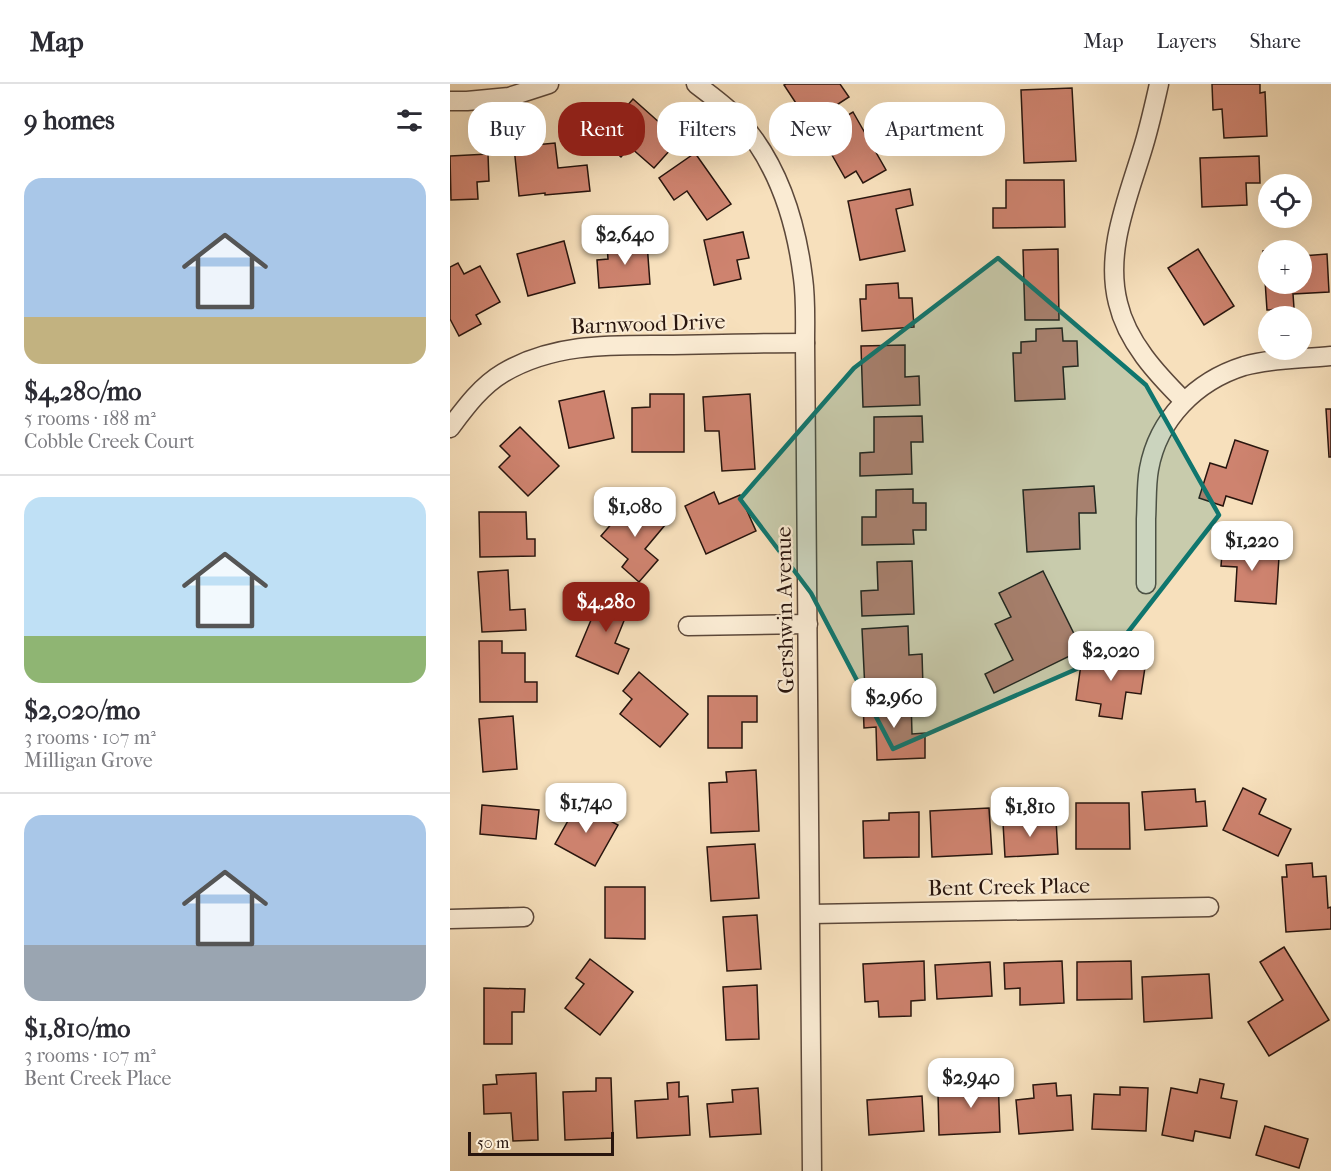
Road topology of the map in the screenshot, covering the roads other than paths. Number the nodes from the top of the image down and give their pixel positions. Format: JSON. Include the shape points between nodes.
{"nodes":[{"id":1,"x":549,"y":84,"type":"edge"},
{"id":2,"x":1159,"y":84,"type":"edge"},
{"id":3,"x":701,"y":85,"type":"edge"},
{"id":4,"x":450,"y":101,"type":"edge"},
{"id":5,"x":806,"y":342,"type":"junction"},
{"id":6,"x":1331,"y":356,"type":"edge"},
{"id":7,"x":1184,"y":401,"type":"junction"},
{"id":8,"x":450,"y":428,"type":"edge"},
{"id":9,"x":1146,"y":584,"type":"dead end"},
{"id":10,"x":808,"y":624,"type":"junction"},
{"id":11,"x":688,"y":626,"type":"dead end"},
{"id":12,"x":1209,"y":907,"type":"dead end"},
{"id":13,"x":811,"y":914,"type":"junction"},
{"id":14,"x":524,"y":917,"type":"dead end"},
{"id":15,"x":450,"y":919,"type":"edge"},
{"id":16,"x":812,"y":1171,"type":"edge"}],
"edges":[{"from":1,"to":4,"type":"street","via":[[509,97]]},
{"from":2,"to":7,"type":"street","via":[[1120,223],[1114,274],[1118,303],[1128,331],[1157,374]]},
{"from":3,"to":5,"type":"street","name":"Gershwin Avenue","via":[[737,118],[762,150],[781,188],[795,230],[803,280]]},
{"from":5,"to":8,"type":"street","name":"Barnwood Drive","via":[[568,349],[532,358],[502,374],[471,399]]},
{"from":5,"to":10,"type":"street","name":"Gershwin Avenue"},
{"from":6,"to":7,"type":"street","via":[[1245,366],[1202,385]]},
{"from":7,"to":9,"type":"street","via":[[1156,445],[1149,469]]},
{"from":10,"to":11,"type":"street"},
{"from":10,"to":13,"type":"street","name":"Gershwin Avenue"},
{"from":12,"to":13,"type":"street","name":"Bent Creek Place"},
{"from":13,"to":16,"type":"street","name":"Gershwin Avenue"},
{"from":14,"to":15,"type":"street"}]}
